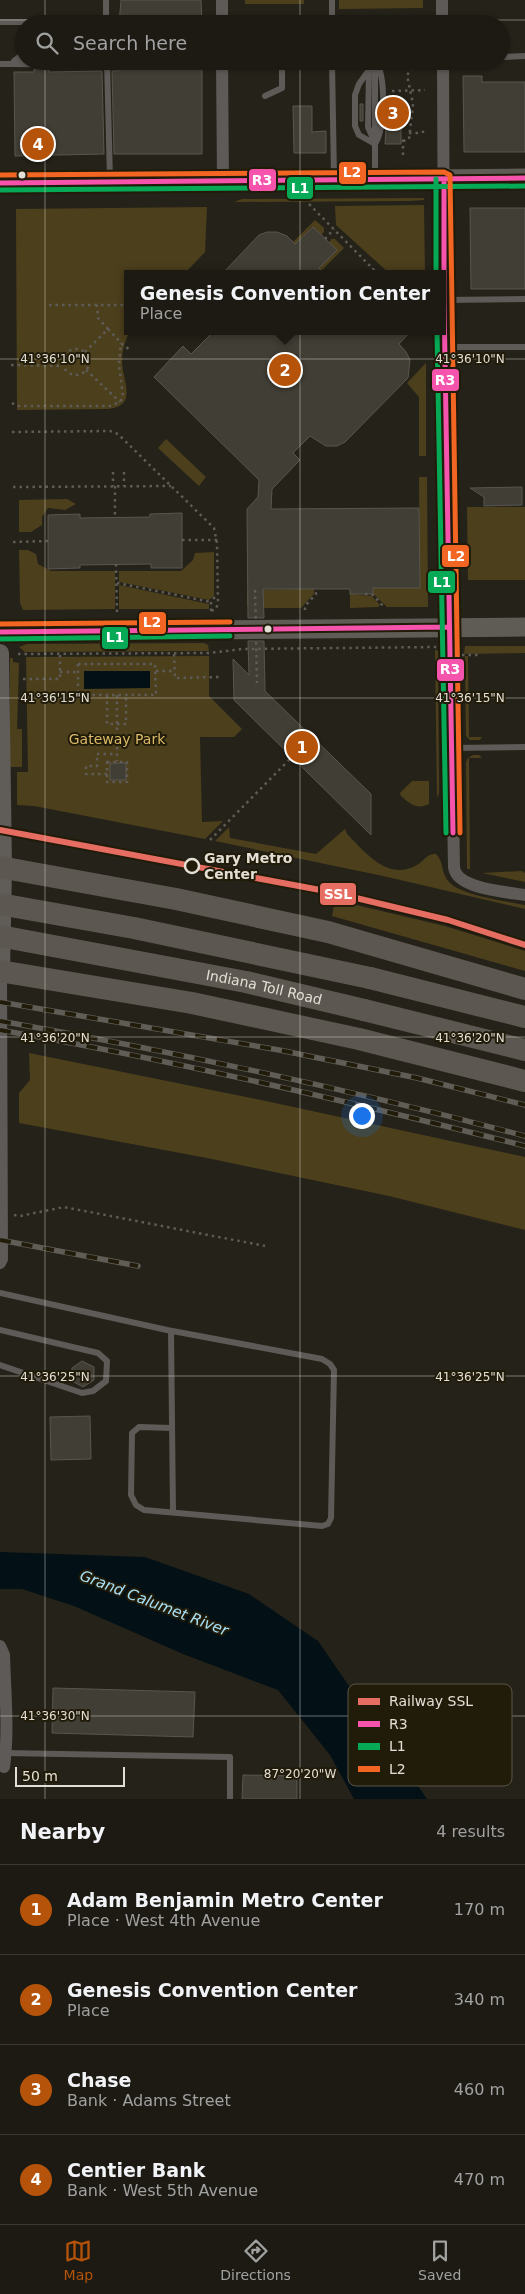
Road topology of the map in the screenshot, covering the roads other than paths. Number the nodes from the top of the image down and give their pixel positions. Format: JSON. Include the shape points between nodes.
{"nodes":[{"id":1,"x":106,"y":0,"type":"edge"},
{"id":2,"x":222,"y":0,"type":"edge"},
{"id":3,"x":332,"y":0,"type":"edge"},
{"id":4,"x":442,"y":0,"type":"edge"},
{"id":5,"x":106,"y":15,"type":"edge"},
{"id":6,"x":222,"y":15,"type":"edge"},
{"id":7,"x":332,"y":15,"type":"edge"},
{"id":8,"x":442,"y":15,"type":"edge"},
{"id":9,"x":0,"y":22,"type":"edge"},
{"id":10,"x":15,"y":22,"type":"edge"},
{"id":11,"x":525,"y":56,"type":"edge"},
{"id":12,"x":510,"y":57,"type":"edge"},
{"id":13,"x":15,"y":60,"type":"edge"},
{"id":14,"x":15,"y":63,"type":"edge"},
{"id":15,"x":0,"y":64,"type":"edge"},
{"id":16,"x":11,"y":64,"type":"junction"},
{"id":17,"x":15,"y":64,"type":"edge"},
{"id":18,"x":107,"y":70,"type":"edge"},
{"id":19,"x":222,"y":70,"type":"edge"},
{"id":20,"x":282,"y":70,"type":"edge"},
{"id":21,"x":332,"y":70,"type":"edge"},
{"id":22,"x":369,"y":70,"type":"joint"},
{"id":23,"x":375,"y":70,"type":"edge"},
{"id":24,"x":443,"y":70,"type":"edge"},
{"id":25,"x":265,"y":96,"type":"dead end"},
{"id":26,"x":375,"y":144,"type":"junction"},
{"id":27,"x":525,"y":178,"type":"edge"},
{"id":28,"x":444,"y":179,"type":"junction"},
{"id":29,"x":334,"y":180,"type":"junction"},
{"id":30,"x":375,"y":180,"type":"junction"},
{"id":31,"x":110,"y":182,"type":"junction"},
{"id":32,"x":223,"y":182,"type":"junction"},
{"id":33,"x":0,"y":183,"type":"edge"},
{"id":34,"x":444,"y":270,"type":"edge"},
{"id":35,"x":525,"y":299,"type":"edge"},
{"id":36,"x":446,"y":300,"type":"edge"},
{"id":37,"x":445,"y":335,"type":"edge"},
{"id":38,"x":445,"y":347,"type":"junction"},
{"id":39,"x":525,"y":347,"type":"edge"},
{"id":40,"x":448,"y":627,"type":"junction"},
{"id":41,"x":525,"y":627,"type":"edge"},
{"id":42,"x":0,"y":632,"type":"edge"},
{"id":43,"x":0,"y":653,"type":"edge"},
{"id":44,"x":525,"y":747,"type":"edge"},
{"id":45,"x":452,"y":748,"type":"junction"},
{"id":46,"x":1,"y":868,"type":"edge"},
{"id":47,"x":525,"y":895,"type":"edge"},
{"id":48,"x":0,"y":904,"type":"edge"},
{"id":49,"x":0,"y":936,"type":"edge"},
{"id":50,"x":1,"y":972,"type":"edge"},
{"id":51,"x":525,"y":989,"type":"edge"},
{"id":52,"x":525,"y":1017,"type":"edge"},
{"id":53,"x":525,"y":1050,"type":"edge"},
{"id":54,"x":525,"y":1081,"type":"edge"},
{"id":55,"x":1,"y":1213,"type":"edge"},
{"id":56,"x":0,"y":1263,"type":"edge"},
{"id":57,"x":0,"y":1293,"type":"edge"},
{"id":58,"x":0,"y":1330,"type":"edge"},
{"id":59,"x":171,"y":1331,"type":"junction"},
{"id":60,"x":0,"y":1364,"type":"edge"},
{"id":61,"x":172,"y":1428,"type":"junction"},
{"id":62,"x":173,"y":1512,"type":"junction"},
{"id":63,"x":0,"y":1646,"type":"edge"},
{"id":64,"x":3,"y":1753,"type":"edge"},
{"id":65,"x":4,"y":1767,"type":"dead end"},
{"id":66,"x":230,"y":1799,"type":"edge"}],
"edges":[{"from":1,"to":5,"type":"lane"},
{"from":2,"to":6,"type":"street"},
{"from":3,"to":7,"type":"lane"},
{"from":4,"to":8,"type":"street"},
{"from":9,"to":10,"type":"lane"},
{"from":11,"to":12,"type":"lane"},
{"from":13,"to":16,"type":"lane"},
{"from":14,"to":16,"type":"lane"},
{"from":15,"to":16,"type":"lane"},
{"from":16,"to":17,"type":"lane"},
{"from":18,"to":31,"type":"lane"},
{"from":19,"to":32,"type":"street"},
{"from":20,"to":25,"type":"lane","via":[[282,88]]},
{"from":21,"to":29,"type":"lane"},
{"from":22,"to":26,"type":"lane","via":[[368,126]]},
{"from":22,"to":26,"type":"lane","via":[[356,90],[355,126],[358,135]]},
{"from":23,"to":26,"type":"lane"},
{"from":24,"to":28,"type":"street"},
{"from":26,"to":30,"type":"lane"},
{"from":27,"to":28,"type":"main road"},
{"from":28,"to":30,"type":"main road"},
{"from":28,"to":34,"type":"street"},
{"from":29,"to":30,"type":"main road"},
{"from":29,"to":32,"type":"main road"},
{"from":31,"to":32,"type":"main road"},
{"from":31,"to":33,"type":"main road"},
{"from":35,"to":36,"type":"lane"},
{"from":37,"to":38,"type":"street"},
{"from":38,"to":39,"type":"lane"},
{"from":38,"to":40,"type":"street"},
{"from":40,"to":41,"type":"main road"},
{"from":40,"to":42,"type":"main road"},
{"from":40,"to":45,"type":"street"},
{"from":43,"to":46,"type":"main road"},
{"from":44,"to":45,"type":"lane"},
{"from":45,"to":47,"type":"street","via":[[456,875],[465,883]]},
{"from":46,"to":50,"type":"main road"},
{"from":46,"to":51,"type":"highway","via":[[176,899],[328,932]]},
{"from":48,"to":52,"type":"highway","bridge":true,"via":[[134,928],[370,978]]},
{"from":49,"to":53,"type":"highway","name":"Indiana Toll Road","bridge":true,"via":[[236,980]]},
{"from":50,"to":54,"type":"highway","via":[[201,1005],[359,1039]]},
{"from":50,"to":55,"type":"street"},
{"from":55,"to":56,"type":"street"},
{"from":57,"to":59,"type":"lane"},
{"from":58,"to":60,"type":"lane","via":[[98,1353],[107,1361],[106,1381],[93,1391],[82,1393]]},
{"from":59,"to":61,"type":"lane"},
{"from":59,"to":62,"type":"lane","via":[[322,1359],[334,1370],[331,1518],[328,1524]]},
{"from":61,"to":62,"type":"lane"},
{"from":61,"to":62,"type":"lane","via":[[139,1427],[132,1433],[131,1496],[144,1510]]},
{"from":63,"to":64,"type":"street","via":[[4,1655]]},
{"from":64,"to":65,"type":"street"},
{"from":64,"to":66,"type":"lane","via":[[230,1757]]}]}
